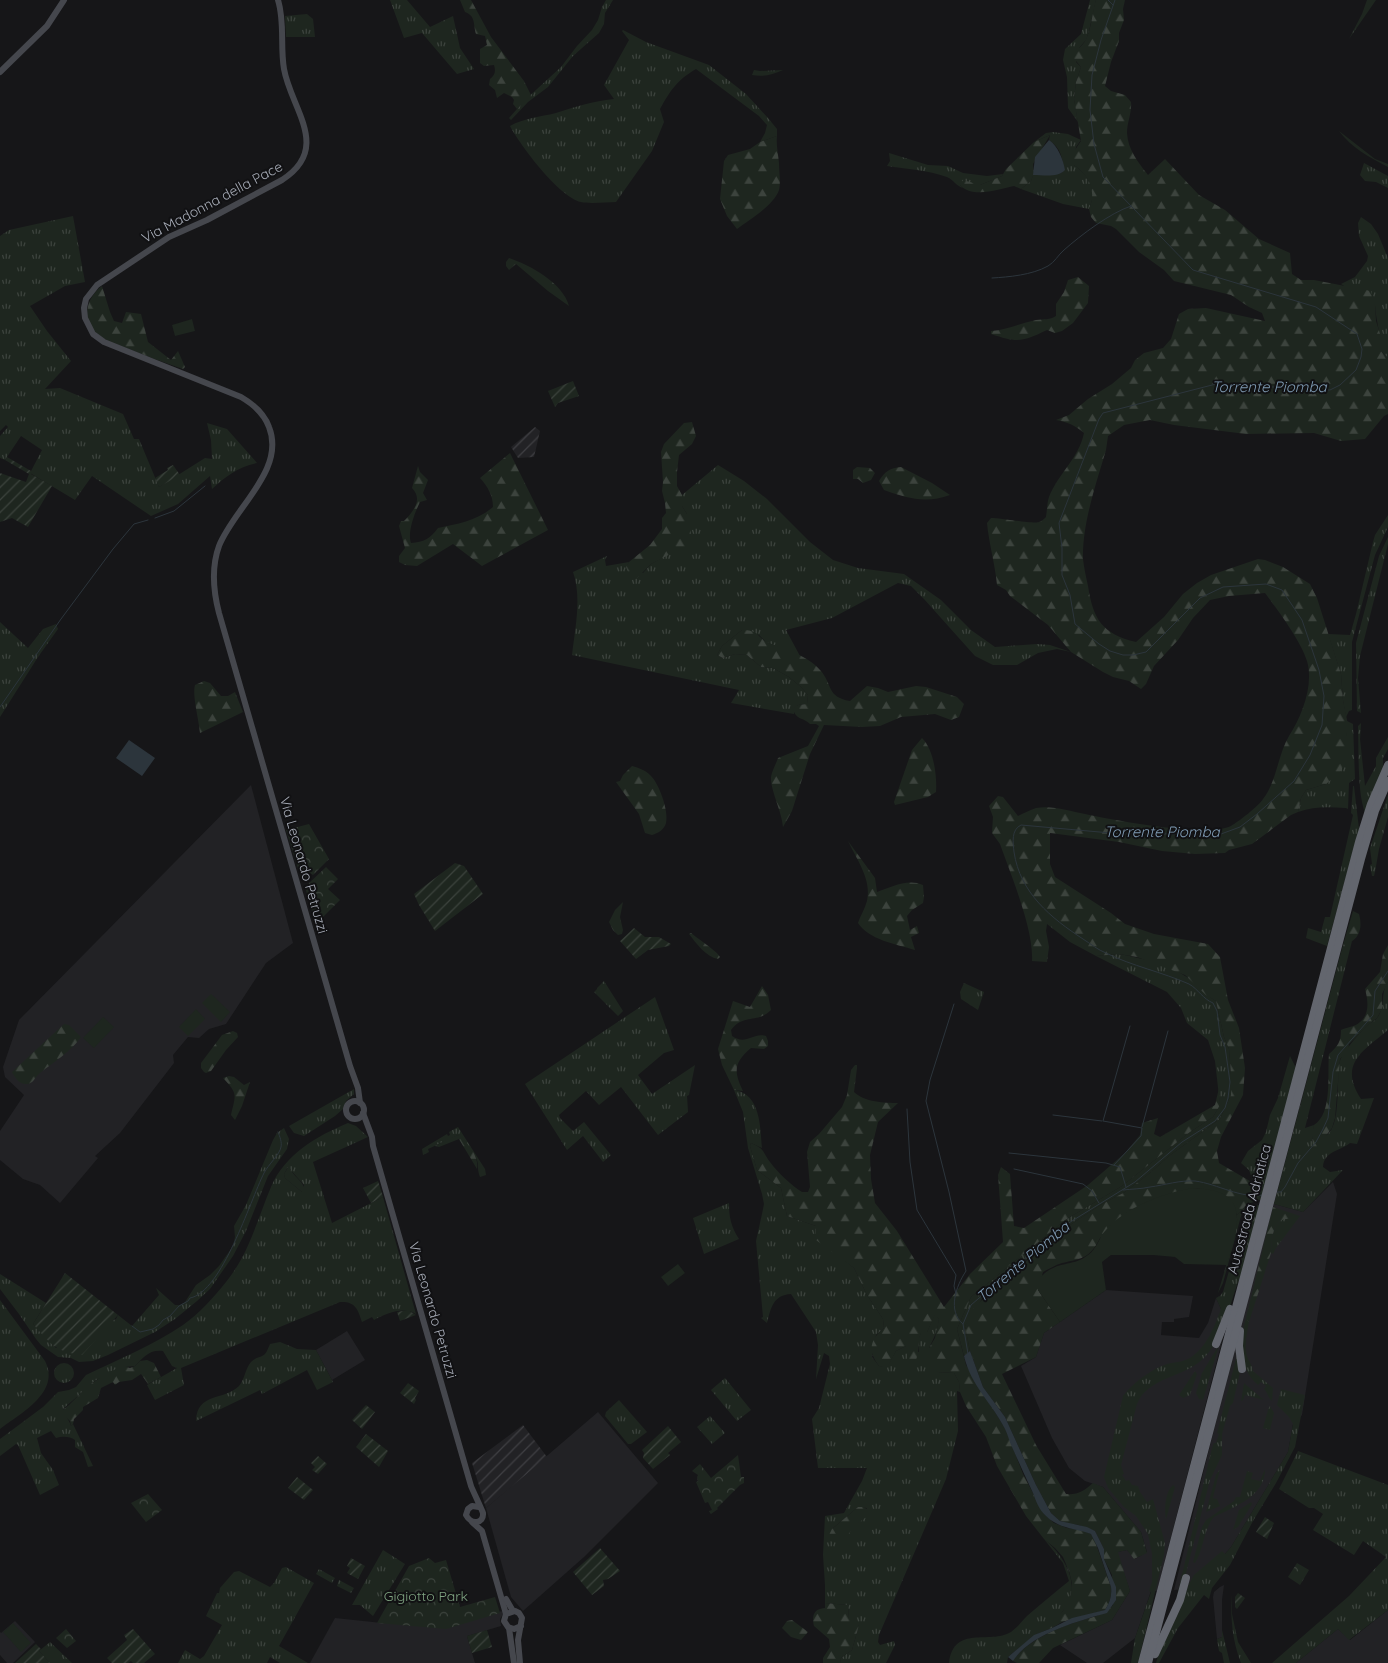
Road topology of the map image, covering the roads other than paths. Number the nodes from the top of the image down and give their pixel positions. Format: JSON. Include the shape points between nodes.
{"nodes":[{"id":1,"x":64,"y":0,"type":"edge"},
{"id":2,"x":278,"y":0,"type":"edge"},
{"id":3,"x":0,"y":72,"type":"edge"},
{"id":4,"x":272,"y":441,"type":"joint"},
{"id":5,"x":1388,"y":765,"type":"edge"},
{"id":6,"x":1388,"y":781,"type":"edge"},
{"id":7,"x":356,"y":1103,"type":"junction"},
{"id":8,"x":363,"y":1113,"type":"junction"},
{"id":9,"x":356,"y":1119,"type":"junction"},
{"id":10,"x":1287,"y":1125,"type":"junction"},
{"id":11,"x":372,"y":1141,"type":"junction"},
{"id":12,"x":1244,"y":1276,"type":"junction"},
{"id":13,"x":1245,"y":1296,"type":"junction"},
{"id":14,"x":1216,"y":1344,"type":"dead end"},
{"id":15,"x":1242,"y":1369,"type":"dead end"},
{"id":16,"x":470,"y":1486,"type":"junction"},
{"id":17,"x":470,"y":1507,"type":"junction"},
{"id":18,"x":479,"y":1507,"type":"junction"},
{"id":19,"x":482,"y":1518,"type":"junction"},
{"id":20,"x":472,"y":1522,"type":"junction"},
{"id":21,"x":1166,"y":1550,"type":"dead end"},
{"id":22,"x":1186,"y":1578,"type":"dead end"},
{"id":23,"x":510,"y":1613,"type":"junction"},
{"id":24,"x":1153,"y":1621,"type":"junction"},
{"id":25,"x":521,"y":1626,"type":"junction"},
{"id":26,"x":509,"y":1628,"type":"junction"},
{"id":27,"x":514,"y":1663,"type":"edge"},
{"id":28,"x":520,"y":1663,"type":"edge"},
{"id":29,"x":1142,"y":1663,"type":"edge"},
{"id":30,"x":1148,"y":1663,"type":"edge"},
{"id":31,"x":1152,"y":1663,"type":"edge"}],
"edges":[{"from":1,"to":3,"type":"main road","via":[[47,26]]},
{"from":2,"to":4,"type":"main road","name":"Via Madonna della Pace","via":[[284,71],[305,125],[306,147],[298,167],[282,180],[177,233],[133,260],[92,289],[86,299],[84,313],[93,334],[104,342],[250,402],[267,422]]},
{"from":4,"to":7,"type":"main road","name":"Via Leonardo Petruzzi","via":[[272,453],[261,480],[219,546],[213,584],[353,1075]]},
{"from":5,"to":10,"type":"highway","name":"Autostrada Adriatica","via":[[1359,842]]},
{"from":6,"to":10,"type":"highway","name":"Autostrada Adriatica","via":[[1365,843]]},
{"from":7,"to":8,"type":"main road","via":[[363,1108]]},
{"from":7,"to":9,"type":"main road","via":[[347,1106],[346,1112]]},
{"from":8,"to":9,"type":"main road"},
{"from":8,"to":11,"type":"main road","name":"Via Leonardo Petruzzi"},
{"from":9,"to":11,"type":"main road","name":"Via Leonardo Petruzzi"},
{"from":10,"to":12,"type":"highway","name":"Autostrada Adriatica"},
{"from":10,"to":13,"type":"highway","name":"Autostrada Adriatica"},
{"from":11,"to":16,"type":"main road","name":"Via Leonardo Petruzzi"},
{"from":12,"to":14,"type":"highway","via":[[1238,1282]]},
{"from":12,"to":24,"type":"highway","name":"Autostrada Adriatica"},
{"from":13,"to":15,"type":"highway","via":[[1247,1301],[1239,1336]]},
{"from":13,"to":30,"type":"highway","name":"Autostrada Adriatica"},
{"from":16,"to":17,"type":"main road","name":"Via Leonardo Petruzzi"},
{"from":16,"to":18,"type":"main road","name":"Via Leonardo Petruzzi"},
{"from":17,"to":18,"type":"main road"},
{"from":17,"to":20,"type":"main road","via":[[466,1515]]},
{"from":18,"to":19,"type":"main road"},
{"from":19,"to":20,"type":"main road"},
{"from":19,"to":23,"type":"main road"},
{"from":20,"to":23,"type":"main road","via":[[482,1532]]},
{"from":21,"to":24,"type":"highway","via":[[1151,1613]]},
{"from":22,"to":31,"type":"highway","via":[[1180,1600]]},
{"from":23,"to":25,"type":"main road","via":[[522,1616]]},
{"from":23,"to":26,"type":"main road","via":[[505,1622]]},
{"from":24,"to":29,"type":"highway","name":"Autostrada Adriatica"},
{"from":25,"to":26,"type":"main road"},
{"from":25,"to":28,"type":"main road","via":[[518,1640]]},
{"from":26,"to":27,"type":"main road"}]}
